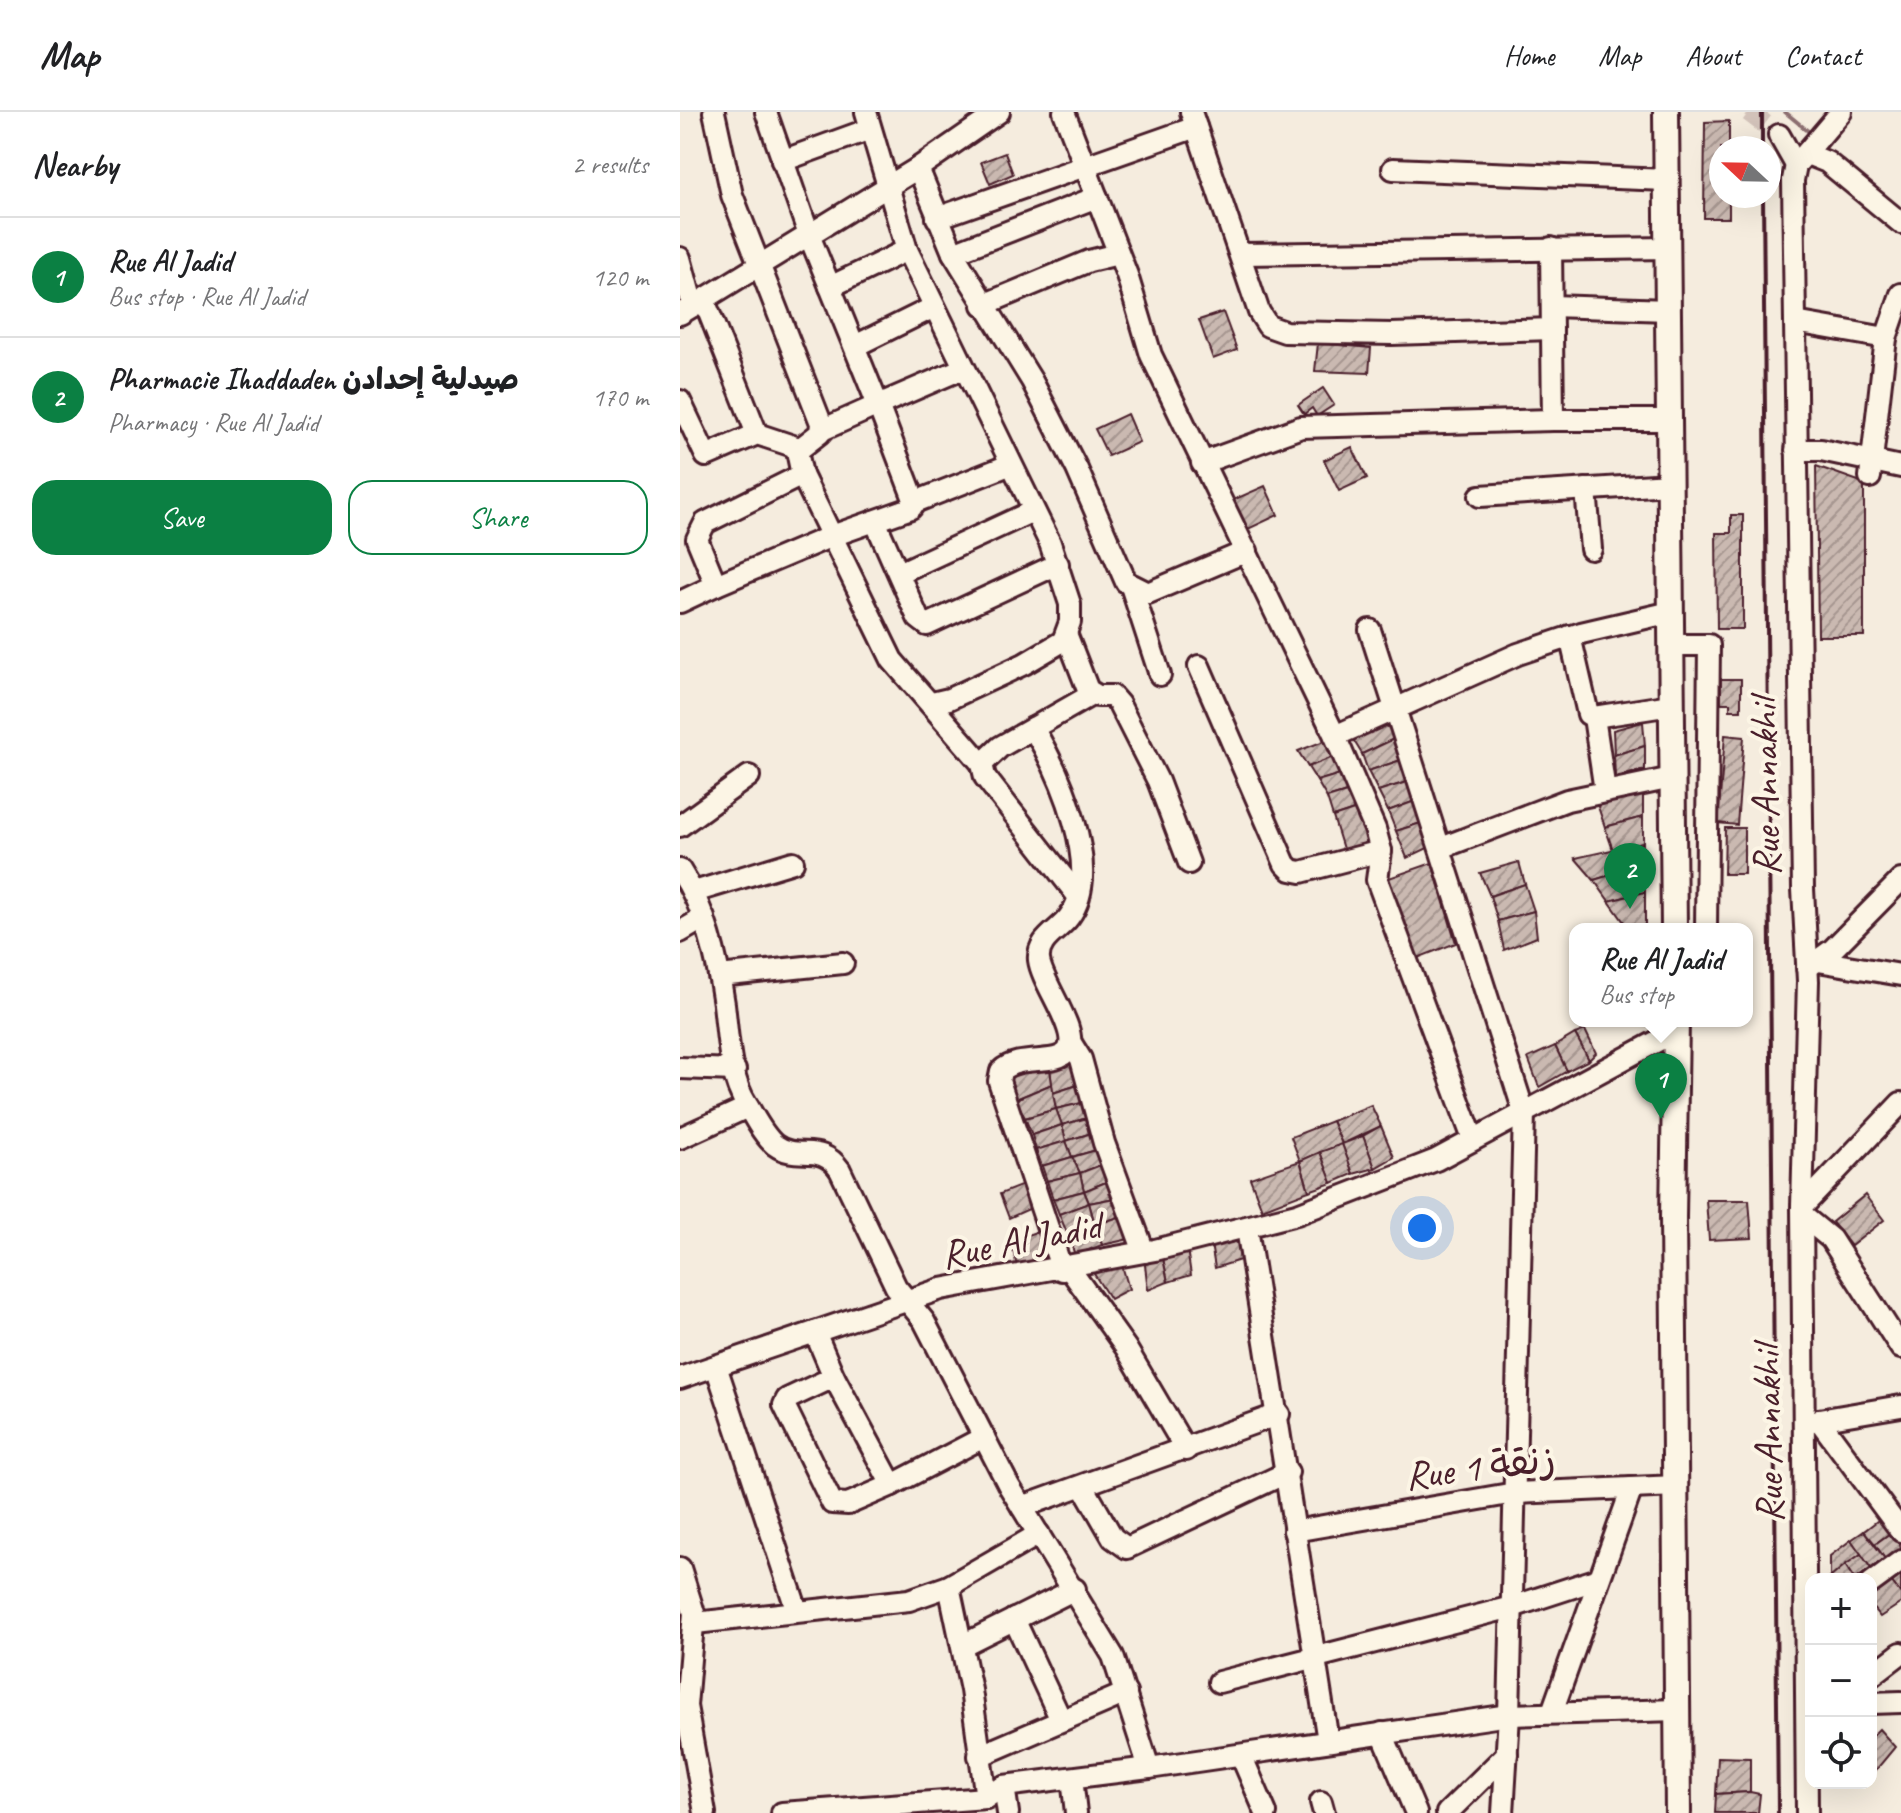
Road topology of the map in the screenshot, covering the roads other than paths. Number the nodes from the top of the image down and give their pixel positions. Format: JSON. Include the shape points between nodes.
{"nodes":[{"id":1,"x":714,"y":112,"type":"edge"},
{"id":2,"x":766,"y":112,"type":"edge"},
{"id":3,"x":999,"y":112,"type":"edge"},
{"id":4,"x":1064,"y":112,"type":"edge"},
{"id":5,"x":1666,"y":112,"type":"edge"},
{"id":6,"x":1841,"y":112,"type":"edge"},
{"id":7,"x":1194,"y":120,"type":"edge"},
{"id":8,"x":868,"y":121,"type":"edge"},
{"id":9,"x":1779,"y":135,"type":"tunnel mouth"},
{"id":10,"x":1806,"y":154,"type":"junction"},
{"id":11,"x":782,"y":161,"type":"junction"},
{"id":12,"x":1085,"y":166,"type":"junction"},
{"id":13,"x":918,"y":168,"type":"junction"},
{"id":14,"x":1393,"y":169,"type":"dead end"},
{"id":15,"x":1667,"y":180,"type":"junction"},
{"id":16,"x":886,"y":187,"type":"junction"},
{"id":17,"x":1097,"y":197,"type":"junction"},
{"id":18,"x":937,"y":218,"type":"junction"},
{"id":19,"x":1901,"y":223,"type":"edge"},
{"id":20,"x":809,"y":235,"type":"junction"},
{"id":21,"x":1551,"y":248,"type":"junction"},
{"id":22,"x":1668,"y":248,"type":"junction"},
{"id":23,"x":907,"y":250,"type":"junction"},
{"id":24,"x":953,"y":253,"type":"junction"},
{"id":25,"x":1118,"y":254,"type":"junction"},
{"id":26,"x":1241,"y":254,"type":"junction"},
{"id":27,"x":680,"y":258,"type":"edge"},
{"id":28,"x":757,"y":268,"type":"junction"},
{"id":29,"x":830,"y":287,"type":"junction"},
{"id":30,"x":1901,"y":294,"type":"edge"},
{"id":31,"x":983,"y":305,"type":"junction"},
{"id":32,"x":1552,"y":306,"type":"junction"},
{"id":33,"x":692,"y":307,"type":"edge"},
{"id":34,"x":934,"y":307,"type":"junction"},
{"id":35,"x":1668,"y":310,"type":"junction"},
{"id":36,"x":1795,"y":322,"type":"junction"},
{"id":37,"x":1552,"y":329,"type":"junction"},
{"id":38,"x":1886,"y":338,"type":"junction"},
{"id":39,"x":855,"y":346,"type":"junction"},
{"id":40,"x":964,"y":368,"type":"junction"},
{"id":41,"x":680,"y":401,"type":"edge"},
{"id":42,"x":878,"y":405,"type":"junction"},
{"id":43,"x":1553,"y":420,"type":"junction"},
{"id":44,"x":1668,"y":420,"type":"junction"},
{"id":45,"x":822,"y":430,"type":"junction"},
{"id":46,"x":757,"y":434,"type":"junction"},
{"id":47,"x":799,"y":448,"type":"junction"},
{"id":48,"x":1796,"y":450,"type":"junction"},
{"id":49,"x":1202,"y":463,"type":"junction"},
{"id":50,"x":1009,"y":465,"type":"junction"},
{"id":51,"x":1901,"y":467,"type":"edge"},
{"id":52,"x":1870,"y":468,"type":"junction"},
{"id":53,"x":802,"y":475,"type":"junction"},
{"id":54,"x":1670,"y":484,"type":"junction"},
{"id":55,"x":1586,"y":489,"type":"junction"},
{"id":56,"x":1480,"y":496,"type":"dead end"},
{"id":57,"x":915,"y":502,"type":"junction"},
{"id":58,"x":1033,"y":511,"type":"junction"},
{"id":59,"x":875,"y":521,"type":"junction"},
{"id":60,"x":832,"y":536,"type":"junction"},
{"id":61,"x":1591,"y":549,"type":"dead end"},
{"id":62,"x":1247,"y":551,"type":"junction"},
{"id":63,"x":1058,"y":564,"type":"junction"},
{"id":64,"x":899,"y":573,"type":"junction"},
{"id":65,"x":716,"y":585,"type":"junction"},
{"id":66,"x":1131,"y":586,"type":"junction"},
{"id":67,"x":680,"y":602,"type":"edge"},
{"id":68,"x":1671,"y":612,"type":"junction"},
{"id":69,"x":1370,"y":630,"type":"dead end"},
{"id":70,"x":1067,"y":636,"type":"junction"},
{"id":71,"x":1570,"y":636,"type":"junction"},
{"id":72,"x":1671,"y":645,"type":"junction"},
{"id":73,"x":1199,"y":666,"type":"dead end"},
{"id":74,"x":1160,"y":675,"type":"dead end"},
{"id":75,"x":1093,"y":694,"type":"junction"},
{"id":76,"x":932,"y":703,"type":"junction"},
{"id":77,"x":1671,"y":705,"type":"junction"},
{"id":78,"x":1397,"y":708,"type":"junction"},
{"id":79,"x":1594,"y":717,"type":"junction"},
{"id":80,"x":1033,"y":728,"type":"junction"},
{"id":81,"x":1335,"y":736,"type":"junction"},
{"id":82,"x":982,"y":764,"type":"junction"},
{"id":83,"x":749,"y":776,"type":"dead end"},
{"id":84,"x":1672,"y":778,"type":"junction"},
{"id":85,"x":1605,"y":791,"type":"junction"},
{"id":86,"x":680,"y":826,"type":"edge"},
{"id":87,"x":1441,"y":848,"type":"junction"},
{"id":88,"x":1381,"y":851,"type":"junction"},
{"id":89,"x":793,"y":862,"type":"dead end"},
{"id":90,"x":1189,"y":863,"type":"dead end"},
{"id":91,"x":680,"y":870,"type":"edge"},
{"id":92,"x":1901,"y":880,"type":"edge"},
{"id":93,"x":694,"y":892,"type":"junction"},
{"id":94,"x":1078,"y":896,"type":"junction"},
{"id":95,"x":704,"y":918,"type":"junction"},
{"id":96,"x":1674,"y":923,"type":"edge"},
{"id":97,"x":1706,"y":923,"type":"edge"},
{"id":98,"x":680,"y":932,"type":"edge"},
{"id":99,"x":843,"y":963,"type":"dead end"},
{"id":100,"x":1812,"y":965,"type":"junction"},
{"id":101,"x":1901,"y":975,"type":"edge"},
{"id":102,"x":719,"y":976,"type":"junction"},
{"id":103,"x":1674,"y":1027,"type":"edge"},
{"id":104,"x":1676,"y":1027,"type":"edge"},
{"id":105,"x":1071,"y":1043,"type":"junction"},
{"id":106,"x":680,"y":1068,"type":"edge"},
{"id":107,"x":735,"y":1070,"type":"junction"},
{"id":108,"x":1901,"y":1103,"type":"edge"},
{"id":109,"x":748,"y":1107,"type":"junction"},
{"id":110,"x":1524,"y":1112,"type":"junction"},
{"id":111,"x":680,"y":1138,"type":"edge"},
{"id":112,"x":1473,"y":1139,"type":"junction"},
{"id":113,"x":1802,"y":1211,"type":"junction"},
{"id":114,"x":1247,"y":1228,"type":"junction"},
{"id":115,"x":1144,"y":1252,"type":"junction"},
{"id":116,"x":1065,"y":1269,"type":"junction"},
{"id":117,"x":909,"y":1302,"type":"junction"},
{"id":118,"x":815,"y":1332,"type":"junction"},
{"id":119,"x":1901,"y":1348,"type":"edge"},
{"id":120,"x":716,"y":1366,"type":"junction"},
{"id":121,"x":834,"y":1377,"type":"junction"},
{"id":122,"x":680,"y":1378,"type":"edge"},
{"id":123,"x":1901,"y":1406,"type":"edge"},
{"id":124,"x":1279,"y":1414,"type":"junction"},
{"id":125,"x":1811,"y":1421,"type":"junction"},
{"id":126,"x":984,"y":1437,"type":"junction"},
{"id":127,"x":1186,"y":1450,"type":"junction"},
{"id":128,"x":1288,"y":1472,"type":"junction"},
{"id":129,"x":892,"y":1485,"type":"junction"},
{"id":130,"x":1083,"y":1486,"type":"junction"},
{"id":131,"x":1677,"y":1486,"type":"junction"},
{"id":132,"x":1632,"y":1488,"type":"junction"},
{"id":133,"x":1515,"y":1493,"type":"junction"},
{"id":134,"x":1022,"y":1507,"type":"junction"},
{"id":135,"x":1294,"y":1531,"type":"junction"},
{"id":136,"x":1901,"y":1531,"type":"edge"},
{"id":137,"x":1039,"y":1534,"type":"junction"},
{"id":138,"x":1901,"y":1561,"type":"edge"},
{"id":139,"x":680,"y":1568,"type":"edge"},
{"id":140,"x":1810,"y":1573,"type":"edge"},
{"id":141,"x":1598,"y":1579,"type":"junction"},
{"id":142,"x":1877,"y":1579,"type":"edge"},
{"id":143,"x":949,"y":1586,"type":"junction"},
{"id":144,"x":1075,"y":1589,"type":"junction"},
{"id":145,"x":1512,"y":1607,"type":"junction"},
{"id":146,"x":797,"y":1611,"type":"junction"},
{"id":147,"x":1014,"y":1619,"type":"junction"},
{"id":148,"x":695,"y":1623,"type":"junction"},
{"id":149,"x":963,"y":1645,"type":"junction"},
{"id":150,"x":1901,"y":1653,"type":"edge"},
{"id":151,"x":1313,"y":1656,"type":"junction"},
{"id":152,"x":1877,"y":1671,"type":"edge"},
{"id":153,"x":1219,"y":1682,"type":"dead end"},
{"id":154,"x":1126,"y":1693,"type":"junction"},
{"id":155,"x":1901,"y":1702,"type":"edge"},
{"id":156,"x":1877,"y":1703,"type":"edge"},
{"id":157,"x":683,"y":1706,"type":"edge"},
{"id":158,"x":1677,"y":1710,"type":"junction"},
{"id":159,"x":1552,"y":1712,"type":"junction"},
{"id":160,"x":1509,"y":1715,"type":"junction"},
{"id":161,"x":1809,"y":1717,"type":"edge"},
{"id":162,"x":1061,"y":1720,"type":"junction"},
{"id":163,"x":1382,"y":1733,"type":"junction"},
{"id":164,"x":1328,"y":1741,"type":"junction"},
{"id":165,"x":1507,"y":1754,"type":"junction"},
{"id":166,"x":1241,"y":1755,"type":"junction"},
{"id":167,"x":979,"y":1756,"type":"junction"},
{"id":168,"x":1149,"y":1768,"type":"junction"},
{"id":169,"x":1072,"y":1778,"type":"junction"},
{"id":170,"x":1004,"y":1786,"type":"junction"},
{"id":171,"x":986,"y":1798,"type":"junction"},
{"id":172,"x":705,"y":1813,"type":"edge"},
{"id":173,"x":782,"y":1813,"type":"edge"},
{"id":174,"x":1008,"y":1813,"type":"edge"},
{"id":175,"x":1076,"y":1813,"type":"edge"},
{"id":176,"x":1266,"y":1813,"type":"edge"},
{"id":177,"x":1416,"y":1813,"type":"edge"},
{"id":178,"x":1447,"y":1813,"type":"edge"},
{"id":179,"x":1503,"y":1813,"type":"edge"},
{"id":180,"x":1678,"y":1813,"type":"edge"},
{"id":181,"x":1807,"y":1813,"type":"edge"}],
"edges":[{"from":1,"to":28,"type":"street","via":[[732,195]]},
{"from":2,"to":11,"type":"street"},
{"from":3,"to":13,"type":"street"},
{"from":4,"to":12,"type":"street"},
{"from":5,"to":15,"type":"main road"},
{"from":6,"to":10,"type":"street"},
{"from":7,"to":12,"type":"street"},
{"from":7,"to":26,"type":"street"},
{"from":8,"to":11,"type":"street"},
{"from":8,"to":16,"type":"street"},
{"from":9,"to":10,"type":"street"},
{"from":10,"to":19,"type":"street","via":[[1827,162]]},
{"from":10,"to":36,"type":"street","name":"Rue Annakhil"},
{"from":11,"to":20,"type":"street"},
{"from":12,"to":17,"type":"street"},
{"from":12,"to":18,"type":"street"},
{"from":13,"to":16,"type":"street"},
{"from":13,"to":18,"type":"street"},
{"from":14,"to":15,"type":"street"},
{"from":15,"to":22,"type":"main road"},
{"from":16,"to":20,"type":"street"},
{"from":16,"to":23,"type":"street"},
{"from":17,"to":24,"type":"street"},
{"from":17,"to":25,"type":"street"},
{"from":18,"to":24,"type":"street"},
{"from":20,"to":28,"type":"street"},
{"from":20,"to":29,"type":"street"},
{"from":21,"to":22,"type":"street"},
{"from":21,"to":26,"type":"street"},
{"from":21,"to":32,"type":"street"},
{"from":22,"to":35,"type":"main road"},
{"from":23,"to":29,"type":"street"},
{"from":23,"to":34,"type":"street"},
{"from":24,"to":31,"type":"street"},
{"from":25,"to":31,"type":"street"},
{"from":25,"to":49,"type":"street","via":[[1151,355]]},
{"from":26,"to":37,"type":"street","via":[[1261,317],[1285,332]]},
{"from":27,"to":33,"type":"street"},
{"from":28,"to":33,"type":"street"},
{"from":28,"to":45,"type":"street"},
{"from":29,"to":39,"type":"street"},
{"from":30,"to":38,"type":"street"},
{"from":31,"to":66,"type":"street","via":[[1032,381]]},
{"from":32,"to":35,"type":"street"},
{"from":32,"to":37,"type":"street"},
{"from":33,"to":46,"type":"street"},
{"from":34,"to":39,"type":"street"},
{"from":34,"to":40,"type":"street"},
{"from":35,"to":44,"type":"main road"},
{"from":36,"to":38,"type":"street"},
{"from":36,"to":48,"type":"street","name":"Rue Annakhil"},
{"from":37,"to":43,"type":"street"},
{"from":38,"to":52,"type":"street"},
{"from":39,"to":42,"type":"street"},
{"from":40,"to":42,"type":"street"},
{"from":40,"to":50,"type":"street"},
{"from":41,"to":46,"type":"street","via":[[706,456]]},
{"from":42,"to":45,"type":"street"},
{"from":42,"to":57,"type":"street"},
{"from":43,"to":44,"type":"street"},
{"from":43,"to":49,"type":"street","via":[[1301,427]]},
{"from":44,"to":54,"type":"main road"},
{"from":45,"to":47,"type":"street"},
{"from":46,"to":47,"type":"street"},
{"from":47,"to":53,"type":"street"},
{"from":48,"to":52,"type":"street"},
{"from":48,"to":100,"type":"street","name":"Rue Annakhil"},
{"from":49,"to":62,"type":"street"},
{"from":50,"to":57,"type":"street"},
{"from":50,"to":58,"type":"street"},
{"from":51,"to":52,"type":"street"},
{"from":53,"to":60,"type":"street"},
{"from":53,"to":65,"type":"street","via":[[713,517],[699,529],[699,550]]},
{"from":54,"to":55,"type":"street"},
{"from":54,"to":68,"type":"main road"},
{"from":55,"to":56,"type":"street"},
{"from":55,"to":61,"type":"street"},
{"from":57,"to":59,"type":"street"},
{"from":58,"to":63,"type":"street"},
{"from":58,"to":64,"type":"street"},
{"from":59,"to":60,"type":"street"},
{"from":59,"to":64,"type":"street"},
{"from":60,"to":65,"type":"street"},
{"from":60,"to":76,"type":"street","via":[[892,660],[920,696]]},
{"from":62,"to":66,"type":"street","via":[[1148,593]]},
{"from":62,"to":81,"type":"street"},
{"from":63,"to":64,"type":"street","via":[[927,625],[918,618]]},
{"from":63,"to":70,"type":"street","via":[[1070,604]]},
{"from":65,"to":67,"type":"street"},
{"from":66,"to":74,"type":"street"},
{"from":68,"to":71,"type":"street"},
{"from":68,"to":72,"type":"main road"},
{"from":69,"to":78,"type":"street"},
{"from":70,"to":75,"type":"street","via":[[1077,669]]},
{"from":70,"to":76,"type":"street","via":[[1024,664]]},
{"from":71,"to":78,"type":"street"},
{"from":71,"to":79,"type":"street","via":[[1584,709]]},
{"from":72,"to":77,"type":"main road"},
{"from":72,"to":97,"type":"street","via":[[1709,645]]},
{"from":73,"to":88,"type":"street","via":[[1285,864],[1301,872]]},
{"from":75,"to":80,"type":"street"},
{"from":75,"to":90,"type":"street","via":[[1112,696],[1119,704],[1158,781]]},
{"from":76,"to":82,"type":"street"},
{"from":77,"to":79,"type":"street"},
{"from":77,"to":84,"type":"main road"},
{"from":78,"to":81,"type":"street"},
{"from":78,"to":87,"type":"street"},
{"from":79,"to":85,"type":"street"},
{"from":80,"to":82,"type":"street"},
{"from":80,"to":94,"type":"street","via":[[1056,766],[1075,815]]},
{"from":81,"to":88,"type":"street"},
{"from":82,"to":94,"type":"street","via":[[985,777]]},
{"from":83,"to":86,"type":"street"},
{"from":84,"to":85,"type":"street"},
{"from":84,"to":96,"type":"main road"},
{"from":85,"to":87,"type":"street","via":[[1546,807]]},
{"from":87,"to":110,"type":"street"},
{"from":88,"to":112,"type":"street","via":[[1377,880]]},
{"from":89,"to":93,"type":"street"},
{"from":91,"to":93,"type":"street"},
{"from":92,"to":100,"type":"street"},
{"from":93,"to":95,"type":"street"},
{"from":94,"to":105,"type":"street","via":[[1070,916],[1043,942],[1039,955]]},
{"from":95,"to":98,"type":"street"},
{"from":95,"to":102,"type":"street"},
{"from":99,"to":102,"type":"street"},
{"from":100,"to":101,"type":"street"},
{"from":100,"to":113,"type":"street","name":"Rue Annakhil"},
{"from":102,"to":107,"type":"street"},
{"from":103,"to":110,"type":"street","name":"Rue Al Jadid"},
{"from":104,"to":131,"type":"main road"},
{"from":105,"to":115,"type":"street","via":[[1081,1059],[1095,1115]]},
{"from":105,"to":116,"type":"street","via":[[1057,1058],[1011,1063],[999,1081]]},
{"from":106,"to":107,"type":"street"},
{"from":107,"to":109,"type":"street"},
{"from":108,"to":113,"type":"street"},
{"from":109,"to":111,"type":"street"},
{"from":109,"to":117,"type":"street","via":[[775,1145],[795,1153],[817,1152],[835,1164],[896,1287]]},
{"from":110,"to":112,"type":"street","name":"Rue Al Jadid"},
{"from":110,"to":133,"type":"street"},
{"from":112,"to":114,"type":"street","name":"Rue Al Jadid","via":[[1368,1188]]},
{"from":113,"to":119,"type":"street","via":[[1831,1239]]},
{"from":113,"to":125,"type":"street","name":"Rue Annakhil"},
{"from":114,"to":115,"type":"street","name":"Rue Al Jadid"},
{"from":114,"to":124,"type":"street"},
{"from":115,"to":116,"type":"street","name":"Rue Al Jadid"},
{"from":116,"to":117,"type":"street","name":"Rue Al Jadid","via":[[962,1284]]},
{"from":116,"to":127,"type":"street","via":[[1126,1348]]},
{"from":117,"to":118,"type":"street","name":"Rue Al Jadid"},
{"from":117,"to":126,"type":"street"},
{"from":118,"to":120,"type":"street","name":"Rue Al Jadid"},
{"from":118,"to":121,"type":"street"},
{"from":120,"to":122,"type":"street","name":"Rue Al Jadid"},
{"from":120,"to":146,"type":"street"},
{"from":121,"to":129,"type":"street"},
{"from":121,"to":129,"type":"street","via":[[784,1405],[832,1503],[848,1504]]},
{"from":123,"to":125,"type":"street"},
{"from":124,"to":127,"type":"street"},
{"from":124,"to":128,"type":"street"},
{"from":125,"to":136,"type":"street"},
{"from":125,"to":140,"type":"street","name":"Rue Annakhil"},
{"from":126,"to":129,"type":"street"},
{"from":126,"to":134,"type":"street"},
{"from":127,"to":130,"type":"street"},
{"from":128,"to":130,"type":"street","via":[[1127,1548],[1116,1542]]},
{"from":128,"to":135,"type":"street"},
{"from":130,"to":134,"type":"street"},
{"from":131,"to":132,"type":"street","name":"Rue 1 زنقة"},
{"from":131,"to":158,"type":"main road"},
{"from":132,"to":133,"type":"street","name":"Rue 1 زنقة"},
{"from":132,"to":141,"type":"street"},
{"from":133,"to":135,"type":"street","name":"Rue 1 زنقة"},
{"from":133,"to":145,"type":"street"},
{"from":134,"to":137,"type":"street"},
{"from":135,"to":151,"type":"street"},
{"from":137,"to":143,"type":"street"},
{"from":137,"to":144,"type":"street"},
{"from":138,"to":142,"type":"street"},
{"from":139,"to":148,"type":"street"},
{"from":141,"to":145,"type":"street"},
{"from":141,"to":159,"type":"street"},
{"from":143,"to":146,"type":"street","via":[[909,1600]]},
{"from":143,"to":149,"type":"street"},
{"from":144,"to":147,"type":"street"},
{"from":144,"to":154,"type":"street","via":[[1113,1656]]},
{"from":145,"to":151,"type":"street"},
{"from":145,"to":160,"type":"street"},
{"from":146,"to":148,"type":"street"},
{"from":147,"to":149,"type":"street"},
{"from":147,"to":162,"type":"street"},
{"from":148,"to":157,"type":"street"},
{"from":149,"to":167,"type":"street"},
{"from":150,"to":152,"type":"street"},
{"from":151,"to":153,"type":"street"},
{"from":151,"to":164,"type":"street"},
{"from":154,"to":162,"type":"street"},
{"from":154,"to":168,"type":"street"},
{"from":155,"to":156,"type":"street"},
{"from":157,"to":172,"type":"street"},
{"from":158,"to":159,"type":"street"},
{"from":158,"to":180,"type":"main road"},
{"from":159,"to":160,"type":"street"},
{"from":160,"to":163,"type":"street"},
{"from":160,"to":165,"type":"street"},
{"from":161,"to":181,"type":"street","name":"Rue Annakhil"},
{"from":162,"to":167,"type":"street"},
{"from":163,"to":164,"type":"street"},
{"from":163,"to":177,"type":"street"},
{"from":164,"to":166,"type":"street"},
{"from":165,"to":178,"type":"street"},
{"from":165,"to":179,"type":"street"},
{"from":166,"to":168,"type":"street"},
{"from":166,"to":176,"type":"street"},
{"from":167,"to":171,"type":"street"},
{"from":168,"to":169,"type":"street"},
{"from":169,"to":170,"type":"street"},
{"from":169,"to":175,"type":"street"},
{"from":170,"to":171,"type":"street"},
{"from":170,"to":174,"type":"street"},
{"from":171,"to":173,"type":"street"}]}
